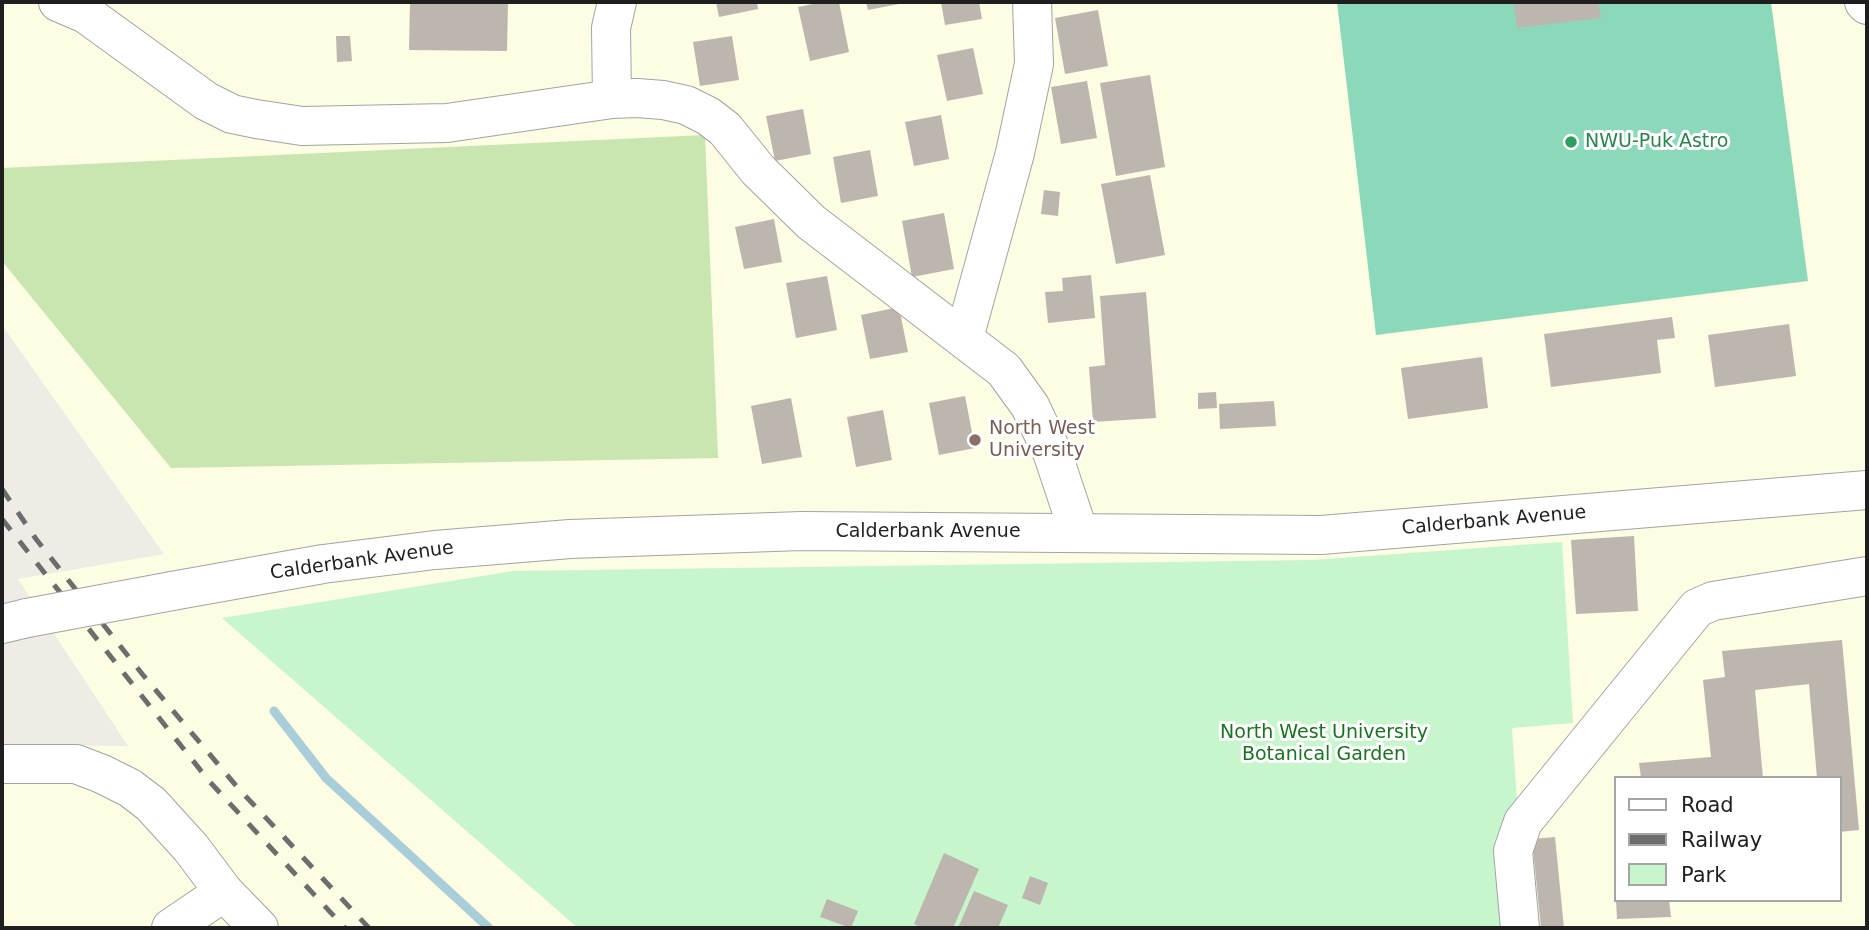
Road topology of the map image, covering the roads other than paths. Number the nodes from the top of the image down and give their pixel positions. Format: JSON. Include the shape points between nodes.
{"nodes":[{"id":1,"x":58,"y":2,"type":"edge"},
{"id":2,"x":617,"y":2,"type":"edge"},
{"id":3,"x":1032,"y":2,"type":"edge"},
{"id":4,"x":612,"y":99,"type":"junction"},
{"id":5,"x":964,"y":338,"type":"junction"},
{"id":6,"x":1865,"y":489,"type":"edge"},
{"id":7,"x":1079,"y":533,"type":"junction"},
{"id":8,"x":1867,"y":576,"type":"edge"},
{"id":9,"x":2,"y":624,"type":"edge"},
{"id":10,"x":2,"y":764,"type":"edge"},
{"id":11,"x":224,"y":892,"type":"junction"},
{"id":12,"x":171,"y":928,"type":"edge"},
{"id":13,"x":259,"y":928,"type":"edge"},
{"id":14,"x":1520,"y":928,"type":"edge"}],
"edges":[{"from":1,"to":4,"type":"street","via":[[86,14],[206,101],[256,119],[302,126],[447,123]]},
{"from":2,"to":4,"type":"street","via":[[611,28]]},
{"from":3,"to":5,"type":"street","via":[[1034,64],[1015,153]]},
{"from":4,"to":5,"type":"street","via":[[663,100],[708,116],[811,222]]},
{"from":5,"to":7,"type":"street","via":[[1004,370],[1030,406],[1052,452]]},
{"from":6,"to":7,"type":"street","name":"Calderbank Avenue","via":[[1321,535]]},
{"from":7,"to":9,"type":"street","name":"Calderbank Avenue","bridge":true,"via":[[802,531],[545,540],[335,563]]},
{"from":8,"to":14,"type":"street","via":[[1713,601],[1697,608],[1523,822],[1513,851]]},
{"from":10,"to":11,"type":"street","via":[[76,764],[130,788],[191,848]]},
{"from":11,"to":12,"type":"street"},
{"from":11,"to":13,"type":"street"}]}
